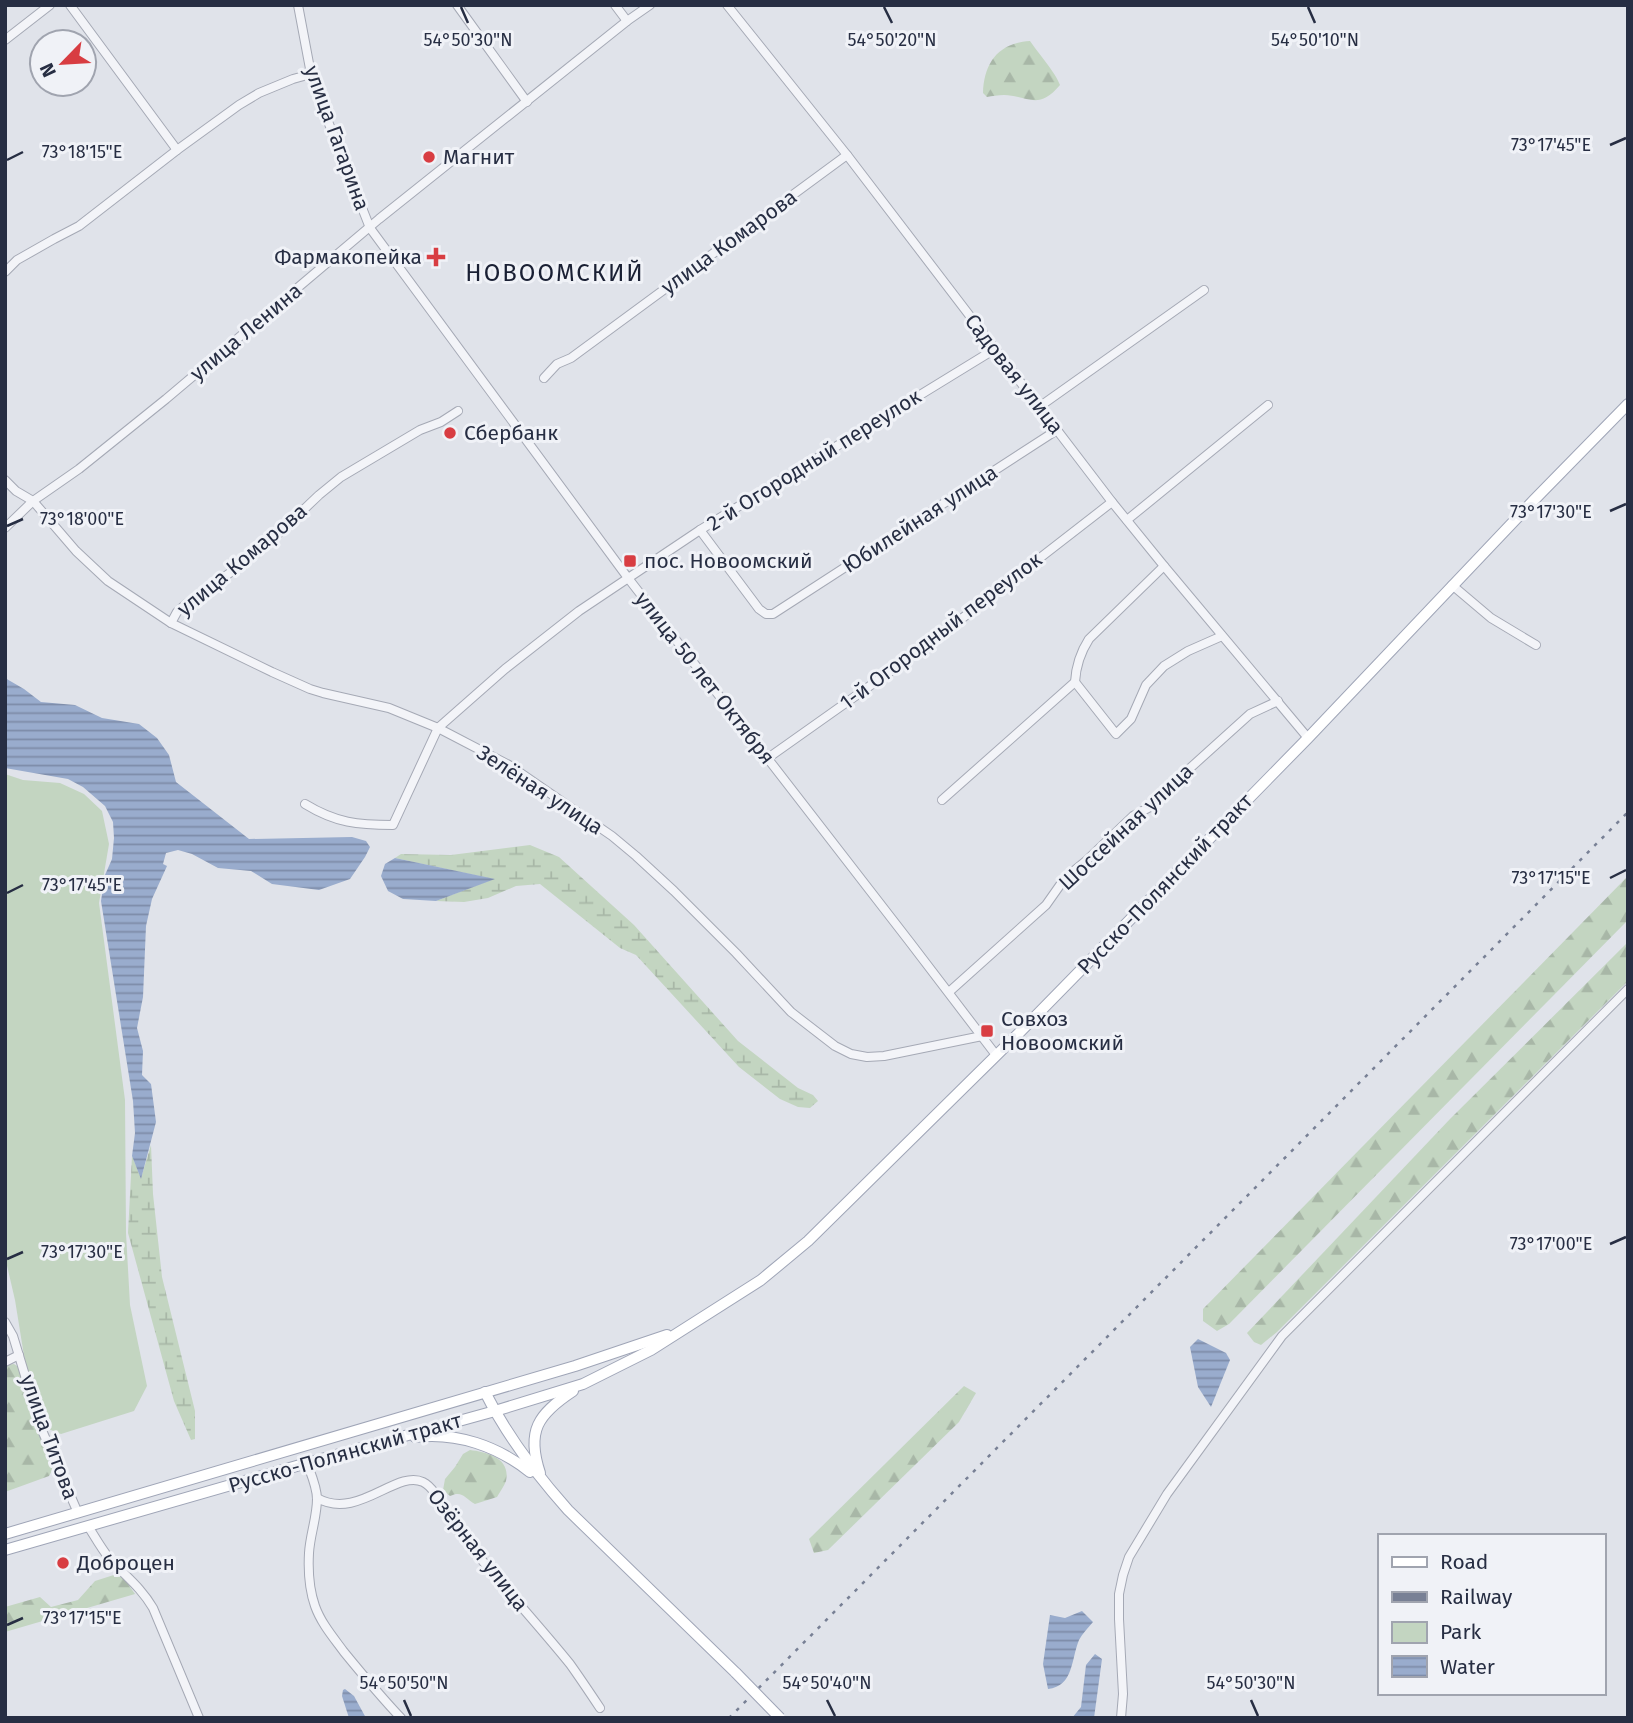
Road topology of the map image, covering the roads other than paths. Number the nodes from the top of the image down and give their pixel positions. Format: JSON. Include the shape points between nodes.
{"nodes":[{"id":1,"x":50,"y":5,"type":"edge"},
{"id":2,"x":70,"y":5,"type":"edge"},
{"id":3,"x":298,"y":5,"type":"edge"},
{"id":4,"x":457,"y":5,"type":"edge"},
{"id":5,"x":615,"y":5,"type":"edge"},
{"id":6,"x":650,"y":5,"type":"edge"},
{"id":7,"x":727,"y":5,"type":"edge"},
{"id":8,"x":627,"y":21,"type":"junction"},
{"id":9,"x":5,"y":40,"type":"edge"},
{"id":10,"x":311,"y":74,"type":"junction"},
{"id":11,"x":527,"y":102,"type":"junction"},
{"id":12,"x":177,"y":150,"type":"junction"},
{"id":13,"x":847,"y":155,"type":"junction"},
{"id":14,"x":370,"y":228,"type":"junction"},
{"id":15,"x":5,"y":272,"type":"edge"},
{"id":16,"x":1204,"y":290,"type":"dead end"},
{"id":17,"x":995,"y":349,"type":"junction"},
{"id":18,"x":544,"y":378,"type":"dead end"},
{"id":19,"x":1628,"y":404,"type":"edge"},
{"id":20,"x":1268,"y":405,"type":"dead end"},
{"id":21,"x":1039,"y":407,"type":"junction"},
{"id":22,"x":458,"y":411,"type":"dead end"},
{"id":23,"x":1057,"y":430,"type":"junction"},
{"id":24,"x":5,"y":480,"type":"edge"},
{"id":25,"x":33,"y":501,"type":"junction"},
{"id":26,"x":1112,"y":502,"type":"junction"},
{"id":27,"x":1127,"y":520,"type":"junction"},
{"id":28,"x":5,"y":528,"type":"edge"},
{"id":29,"x":701,"y":530,"type":"junction"},
{"id":30,"x":1164,"y":566,"type":"junction"},
{"id":31,"x":628,"y":578,"type":"junction"},
{"id":32,"x":1452,"y":585,"type":"junction"},
{"id":33,"x":171,"y":623,"type":"junction"},
{"id":34,"x":1222,"y":636,"type":"junction"},
{"id":35,"x":1536,"y":645,"type":"dead end"},
{"id":36,"x":1075,"y":682,"type":"junction"},
{"id":37,"x":1278,"y":701,"type":"junction"},
{"id":38,"x":438,"y":728,"type":"junction"},
{"id":39,"x":1308,"y":738,"type":"junction"},
{"id":40,"x":768,"y":758,"type":"junction"},
{"id":41,"x":942,"y":800,"type":"dead end"},
{"id":42,"x":305,"y":804,"type":"dead end"},
{"id":43,"x":1628,"y":989,"type":"edge"},
{"id":44,"x":949,"y":992,"type":"junction"},
{"id":45,"x":982,"y":1036,"type":"junction"},
{"id":46,"x":996,"y":1055,"type":"junction"},
{"id":47,"x":5,"y":1322,"type":"edge"},
{"id":48,"x":676,"y":1333,"type":"junction"},
{"id":49,"x":19,"y":1355,"type":"junction"},
{"id":50,"x":5,"y":1362,"type":"edge"},
{"id":51,"x":583,"y":1384,"type":"junction"},
{"id":52,"x":485,"y":1392,"type":"junction"},
{"id":53,"x":495,"y":1411,"type":"junction"},
{"id":54,"x":387,"y":1440,"type":"junction"},
{"id":55,"x":307,"y":1462,"type":"junction"},
{"id":56,"x":543,"y":1483,"type":"junction"},
{"id":57,"x":317,"y":1499,"type":"junction"},
{"id":58,"x":78,"y":1513,"type":"junction"},
{"id":59,"x":88,"y":1526,"type":"junction"},
{"id":60,"x":5,"y":1534,"type":"edge"},
{"id":61,"x":5,"y":1550,"type":"edge"},
{"id":62,"x":600,"y":1708,"type":"dead end"},
{"id":63,"x":199,"y":1718,"type":"edge"},
{"id":64,"x":401,"y":1718,"type":"edge"},
{"id":65,"x":780,"y":1718,"type":"edge"},
{"id":66,"x":1121,"y":1718,"type":"edge"}],
"edges":[{"from":1,"to":9,"type":"street"},
{"from":2,"to":12,"type":"street"},
{"from":3,"to":10,"type":"street","name":"улица Гагарина"},
{"from":4,"to":11,"type":"street"},
{"from":5,"to":8,"type":"street"},
{"from":6,"to":8,"type":"street","name":"улица Ленина"},
{"from":7,"to":13,"type":"street","name":"Садовая улица"},
{"from":8,"to":11,"type":"street","name":"улица Ленина"},
{"from":10,"to":12,"type":"street","via":[[239,105]]},
{"from":10,"to":14,"type":"street","name":"улица Гагарина"},
{"from":11,"to":14,"type":"street","name":"улица Ленина"},
{"from":12,"to":15,"type":"street","via":[[79,226],[17,260]]},
{"from":13,"to":17,"type":"street","name":"Садовая улица"},
{"from":13,"to":18,"type":"street","name":"улица Комарова","via":[[557,364]]},
{"from":14,"to":25,"type":"street","name":"улица Ленина","via":[[166,399]]},
{"from":14,"to":31,"type":"street","name":"улица 50 лет Октября"},
{"from":16,"to":21,"type":"street"},
{"from":17,"to":21,"type":"street","name":"Садовая улица"},
{"from":17,"to":29,"type":"street","name":"2-й Огородный переулок"},
{"from":19,"to":32,"type":"main road","name":"Русско-Полянский тракт"},
{"from":20,"to":27,"type":"street"},
{"from":21,"to":23,"type":"street","name":"Садовая улица"},
{"from":22,"to":33,"type":"street","name":"улица Комарова","via":[[341,477],[241,565],[186,604]]},
{"from":23,"to":26,"type":"street","name":"Садовая улица"},
{"from":23,"to":29,"type":"street","name":"Юбилейная улица","via":[[773,614],[759,609]]},
{"from":24,"to":25,"type":"street","name":"Зелёная улица"},
{"from":25,"to":28,"type":"street","name":"улица Ленина"},
{"from":25,"to":33,"type":"street","name":"Зелёная улица","via":[[108,581]]},
{"from":26,"to":27,"type":"street","name":"Садовая улица"},
{"from":26,"to":40,"type":"street","name":"1-й Огородный переулок","via":[[929,644]]},
{"from":27,"to":30,"type":"street","name":"Садовая улица"},
{"from":29,"to":31,"type":"street","name":"2-й Огородный переулок"},
{"from":30,"to":34,"type":"street","name":"Садовая улица"},
{"from":30,"to":36,"type":"street","via":[[1089,639],[1080,653]]},
{"from":31,"to":38,"type":"street","name":"2-й Огородный переулок","via":[[505,669]]},
{"from":31,"to":40,"type":"street","name":"улица 50 лет Октября"},
{"from":32,"to":35,"type":"street","via":[[1491,618]]},
{"from":32,"to":39,"type":"main road","name":"Русско-Полянский тракт"},
{"from":33,"to":38,"type":"street","name":"Зелёная улица","via":[[310,689],[389,708]]},
{"from":34,"to":36,"type":"street","via":[[1164,666],[1146,685],[1131,719],[1116,734]]},
{"from":34,"to":37,"type":"street","name":"Садовая улица"},
{"from":36,"to":41,"type":"street"},
{"from":37,"to":39,"type":"street","name":"Садовая улица"},
{"from":37,"to":44,"type":"street","name":"Шоссейная улица","via":[[1250,714],[1150,807],[1133,816],[1065,878],[1046,905]]},
{"from":38,"to":42,"type":"street","via":[[393,825],[361,825],[323,815]]},
{"from":38,"to":45,"type":"street","name":"Зелёная улица","via":[[509,765],[612,836],[674,891],[791,1012],[835,1046],[851,1054],[884,1056]]},
{"from":39,"to":46,"type":"main road","name":"Русско-Полянский тракт"},
{"from":40,"to":44,"type":"street","name":"улица 50 лет Октября"},
{"from":43,"to":66,"type":"street","via":[[1282,1336],[1167,1494],[1129,1557],[1119,1594]]},
{"from":44,"to":45,"type":"street","name":"улица 50 лет Октября"},
{"from":45,"to":46,"type":"street","name":"улица 50 лет Октября"},
{"from":46,"to":48,"type":"main road","name":"Русско-Полянский тракт","via":[[785,1262]]},
{"from":47,"to":49,"type":"street","name":"улица Титова"},
{"from":48,"to":51,"type":"main road","name":"Русско-Полянский тракт"},
{"from":48,"to":52,"type":"main road","name":"Русско-Полянский тракт"},
{"from":49,"to":50,"type":"street"},
{"from":49,"to":58,"type":"street","name":"улица Титова","via":[[41,1428]]},
{"from":51,"to":53,"type":"main road","name":"Русско-Полянский тракт"},
{"from":51,"to":56,"type":"main road","via":[[555,1403],[538,1425],[535,1455]]},
{"from":52,"to":53,"type":"main road"},
{"from":52,"to":58,"type":"main road","name":"Русско-Полянский тракт"},
{"from":53,"to":54,"type":"main road","name":"Русско-Полянский тракт"},
{"from":53,"to":56,"type":"main road"},
{"from":54,"to":55,"type":"main road","name":"Русско-Полянский тракт"},
{"from":54,"to":56,"type":"main road","via":[[441,1436],[475,1442],[517,1461]]},
{"from":55,"to":57,"type":"street"},
{"from":55,"to":59,"type":"main road","name":"Русско-Полянский тракт"},
{"from":56,"to":65,"type":"main road","bridge":true},
{"from":57,"to":62,"type":"street","name":"Озёрная улица","via":[[341,1505],[401,1483],[423,1482]]},
{"from":57,"to":64,"type":"street","via":[[309,1551],[316,1607],[363,1676]]},
{"from":58,"to":60,"type":"main road","name":"Русско-Полянский тракт"},
{"from":59,"to":61,"type":"main road","name":"Русско-Полянский тракт"},
{"from":59,"to":63,"type":"street","via":[[153,1608]]}]}
